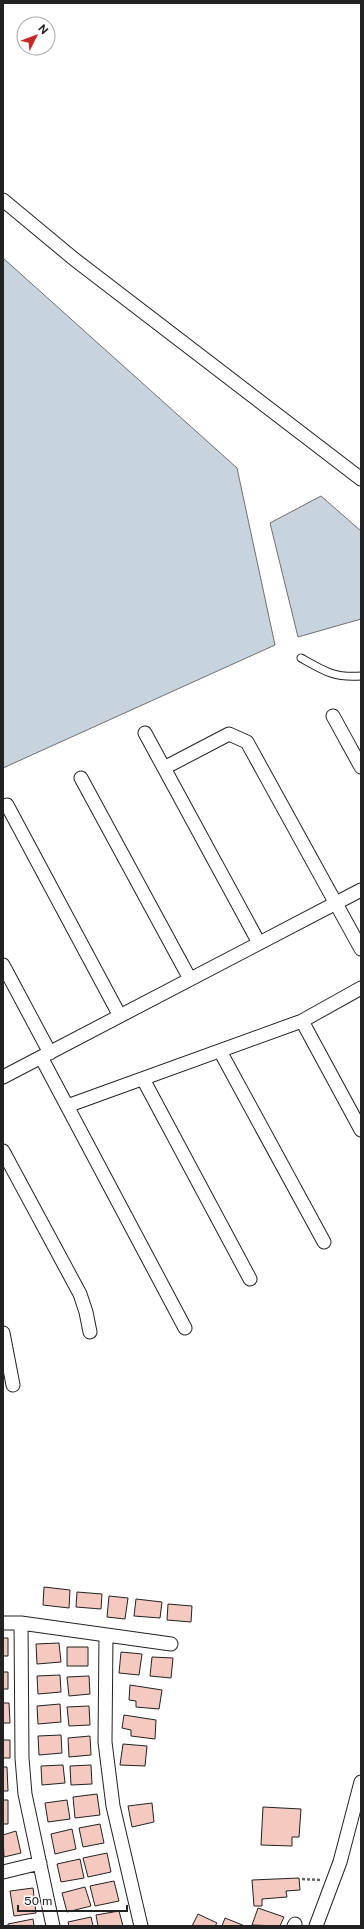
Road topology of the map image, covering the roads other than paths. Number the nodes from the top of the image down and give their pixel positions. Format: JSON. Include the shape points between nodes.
{"nodes":[{"id":1,"x":3,"y":200,"type":"edge"},
{"id":2,"x":361,"y":479,"type":"edge"},
{"id":3,"x":301,"y":658,"type":"dead end"},
{"id":4,"x":361,"y":676,"type":"edge"},
{"id":5,"x":333,"y":716,"type":"dead end"},
{"id":6,"x":145,"y":733,"type":"dead end"},
{"id":7,"x":361,"y":767,"type":"edge"},
{"id":8,"x":164,"y":768,"type":"junction"},
{"id":9,"x":81,"y":778,"type":"dead end"},
{"id":10,"x":7,"y":805,"type":"dead end"},
{"id":11,"x":361,"y":890,"type":"edge"},
{"id":12,"x":335,"y":903,"type":"junction"},
{"id":13,"x":259,"y":943,"type":"junction"},
{"id":14,"x":361,"y":949,"type":"edge"},
{"id":15,"x":3,"y":964,"type":"edge"},
{"id":16,"x":190,"y":979,"type":"junction"},
{"id":17,"x":361,"y":988,"type":"edge"},
{"id":18,"x":120,"y":1016,"type":"junction"},
{"id":19,"x":302,"y":1021,"type":"junction"},
{"id":20,"x":220,"y":1051,"type":"junction"},
{"id":21,"x":46,"y":1055,"type":"junction"},
{"id":22,"x":3,"y":1077,"type":"edge"},
{"id":23,"x":142,"y":1079,"type":"junction"},
{"id":24,"x":67,"y":1106,"type":"junction"},
{"id":25,"x":361,"y":1130,"type":"edge"},
{"id":26,"x":3,"y":1151,"type":"edge"},
{"id":27,"x":324,"y":1242,"type":"dead end"},
{"id":28,"x":250,"y":1279,"type":"dead end"},
{"id":29,"x":185,"y":1328,"type":"dead end"},
{"id":30,"x":90,"y":1332,"type":"dead end"},
{"id":31,"x":3,"y":1333,"type":"edge"},
{"id":32,"x":13,"y":1385,"type":"dead end"},
{"id":33,"x":3,"y":1623,"type":"edge"},
{"id":34,"x":21,"y":1623,"type":"junction"},
{"id":35,"x":106,"y":1635,"type":"junction"},
{"id":36,"x":171,"y":1644,"type":"dead end"},
{"id":37,"x":361,"y":1782,"type":"edge"},
{"id":38,"x":40,"y":1863,"type":"junction"},
{"id":39,"x":3,"y":1872,"type":"edge"},
{"id":40,"x":53,"y":1926,"type":"edge"},
{"id":41,"x":140,"y":1926,"type":"edge"},
{"id":42,"x":316,"y":1926,"type":"edge"}],
"edges":[{"from":1,"to":2,"type":"street","via":[[74,258]]},
{"from":3,"to":4,"type":"lane","via":[[327,673],[343,677]]},
{"from":5,"to":7,"type":"street"},
{"from":6,"to":8,"type":"street"},
{"from":8,"to":12,"type":"street","via":[[229,734],[247,742]]},
{"from":8,"to":13,"type":"street"},
{"from":9,"to":16,"type":"street"},
{"from":10,"to":18,"type":"street"},
{"from":11,"to":12,"type":"street"},
{"from":12,"to":13,"type":"street"},
{"from":12,"to":14,"type":"street"},
{"from":13,"to":16,"type":"street"},
{"from":15,"to":21,"type":"street"},
{"from":16,"to":18,"type":"street"},
{"from":17,"to":19,"type":"street"},
{"from":18,"to":21,"type":"street"},
{"from":19,"to":20,"type":"street"},
{"from":19,"to":25,"type":"street"},
{"from":20,"to":23,"type":"street"},
{"from":20,"to":27,"type":"street"},
{"from":21,"to":22,"type":"street"},
{"from":21,"to":24,"type":"street"},
{"from":23,"to":24,"type":"street"},
{"from":23,"to":28,"type":"street"},
{"from":24,"to":29,"type":"street"},
{"from":26,"to":30,"type":"street","via":[[80,1294]]},
{"from":31,"to":32,"type":"street"},
{"from":33,"to":34,"type":"street"},
{"from":34,"to":35,"type":"street"},
{"from":34,"to":38,"type":"street","via":[[22,1758],[25,1794]]},
{"from":35,"to":36,"type":"street"},
{"from":35,"to":41,"type":"street","via":[[106,1749],[113,1806]]},
{"from":37,"to":42,"type":"street","via":[[340,1862]]},
{"from":38,"to":39,"type":"street"},
{"from":38,"to":40,"type":"street"}]}
